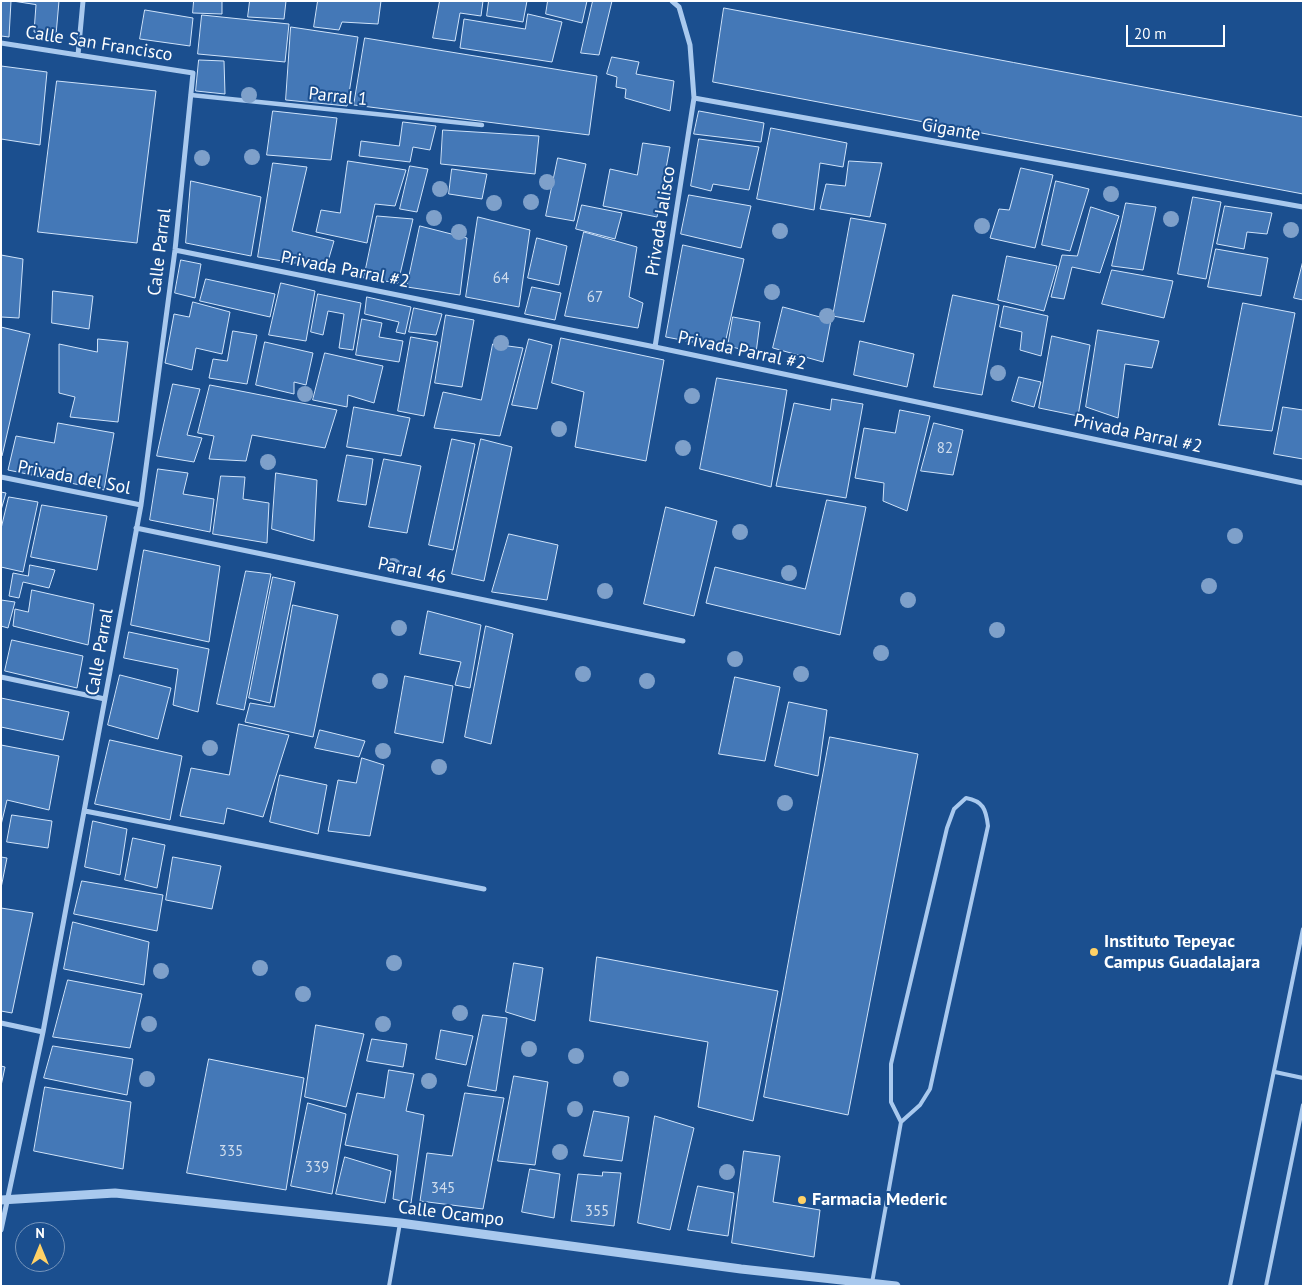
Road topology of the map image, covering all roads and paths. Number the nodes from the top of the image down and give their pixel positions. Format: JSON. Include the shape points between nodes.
{"nodes":[{"id":1,"x":82,"y":1,"type":"edge"},
{"id":2,"x":672,"y":1,"type":"edge"},
{"id":3,"x":1,"y":43,"type":"edge"},
{"id":4,"x":78,"y":55,"type":"junction"},
{"id":5,"x":193,"y":73,"type":"joint"},
{"id":6,"x":191,"y":96,"type":"junction"},
{"id":7,"x":694,"y":98,"type":"junction"},
{"id":8,"x":482,"y":125,"type":"dead end"},
{"id":9,"x":1303,"y":207,"type":"edge"},
{"id":10,"x":175,"y":250,"type":"junction"},
{"id":11,"x":655,"y":347,"type":"junction"},
{"id":12,"x":1,"y":478,"type":"edge"},
{"id":13,"x":1303,"y":483,"type":"edge"},
{"id":14,"x":140,"y":505,"type":"junction"},
{"id":15,"x":136,"y":528,"type":"junction"},
{"id":16,"x":683,"y":641,"type":"dead end"},
{"id":17,"x":1,"y":677,"type":"edge"},
{"id":18,"x":105,"y":699,"type":"junction"},
{"id":19,"x":85,"y":811,"type":"junction"},
{"id":20,"x":484,"y":889,"type":"dead end"},
{"id":21,"x":1303,"y":930,"type":"edge"},
{"id":22,"x":1,"y":1023,"type":"edge"},
{"id":23,"x":43,"y":1032,"type":"junction"},
{"id":24,"x":1275,"y":1072,"type":"junction"},
{"id":25,"x":1303,"y":1078,"type":"edge"},
{"id":26,"x":1303,"y":1105,"type":"edge"},
{"id":27,"x":902,"y":1122,"type":"junction"},
{"id":28,"x":5,"y":1200,"type":"edge"},
{"id":29,"x":400,"y":1223,"type":"junction"},
{"id":30,"x":1,"y":1230,"type":"edge"},
{"id":31,"x":872,"y":1283,"type":"junction"},
{"id":32,"x":389,"y":1286,"type":"edge"},
{"id":33,"x":896,"y":1286,"type":"edge"},
{"id":34,"x":1230,"y":1286,"type":"edge"},
{"id":35,"x":1266,"y":1286,"type":"edge"}],
"edges":[{"from":1,"to":4,"type":"street"},
{"from":2,"to":7,"type":"street","via":[[679,7],[690,46]]},
{"from":3,"to":4,"type":"street","name":"Calle San Francisco"},
{"from":4,"to":5,"type":"street","name":"Calle San Francisco"},
{"from":5,"to":6,"type":"street","name":"Calle Parral"},
{"from":6,"to":8,"type":"street","name":"Parral 1"},
{"from":6,"to":10,"type":"street","name":"Calle Parral"},
{"from":7,"to":9,"type":"street","name":"Gigante"},
{"from":7,"to":11,"type":"street","name":"Privada Jalisco"},
{"from":10,"to":11,"type":"street","name":"Privada Parral #2"},
{"from":10,"to":14,"type":"street","name":"Calle Parral"},
{"from":11,"to":13,"type":"street","name":"Privada Parral #2"},
{"from":12,"to":14,"type":"street","name":"Privada del Sol"},
{"from":14,"to":15,"type":"street","name":"Calle Parral"},
{"from":15,"to":16,"type":"street","name":"Parral 46"},
{"from":15,"to":18,"type":"street","name":"Calle Parral"},
{"from":17,"to":18,"type":"street"},
{"from":18,"to":19,"type":"street","name":"Calle Parral"},
{"from":19,"to":20,"type":"street"},
{"from":19,"to":23,"type":"street","name":"Calle Parral"},
{"from":21,"to":24,"type":"lane"},
{"from":22,"to":23,"type":"street"},
{"from":23,"to":28,"type":"street","name":"Calle Parral"},
{"from":24,"to":25,"type":"lane"},
{"from":24,"to":34,"type":"lane"},
{"from":26,"to":35,"type":"lane"},
{"from":27,"to":27,"type":"lane","via":[[920,1105],[930,1089],[938,1058],[988,826],[986,811],[978,800],[966,798],[954,809],[940,856],[891,1064],[891,1102]]},
{"from":27,"to":31,"type":"lane"},
{"from":28,"to":29,"type":"street","name":"Calle Ocampo","via":[[116,1193]]},
{"from":28,"to":30,"type":"street","name":"Calle Parral"},
{"from":29,"to":31,"type":"street","name":"Calle Ocampo","via":[[741,1269]]},
{"from":29,"to":32,"type":"lane"},
{"from":31,"to":33,"type":"street","name":"Calle Ocampo"}]}
